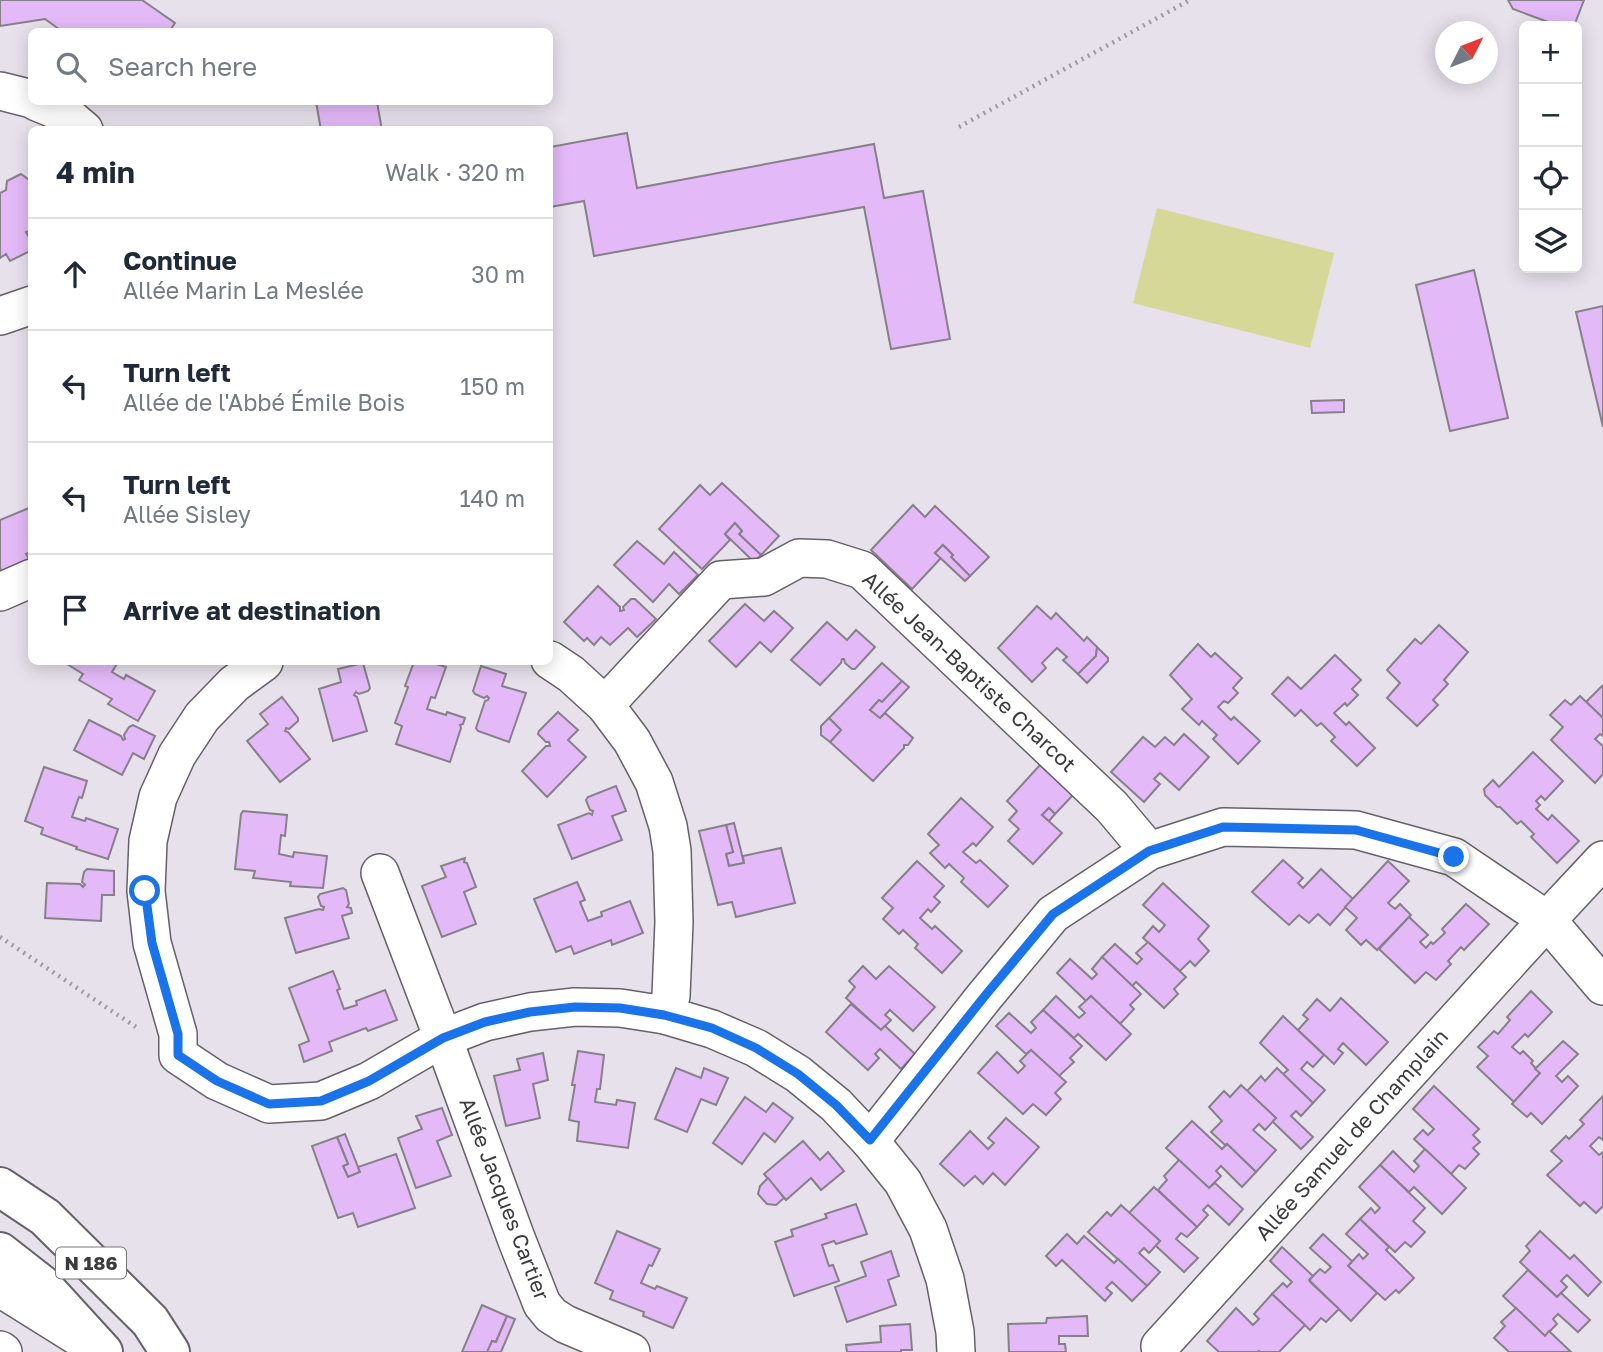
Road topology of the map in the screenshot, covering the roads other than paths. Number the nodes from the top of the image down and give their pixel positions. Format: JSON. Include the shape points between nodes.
{"nodes":[{"id":1,"x":0,"y":91,"type":"edge"},
{"id":2,"x":28,"y":98,"type":"edge"},
{"id":3,"x":44,"y":105,"type":"edge"},
{"id":4,"x":79,"y":126,"type":"edge"},
{"id":5,"x":28,"y":306,"type":"edge"},
{"id":6,"x":0,"y":316,"type":"edge"},
{"id":7,"x":28,"y":580,"type":"edge"},
{"id":8,"x":0,"y":592,"type":"edge"},
{"id":9,"x":553,"y":662,"type":"edge"},
{"id":10,"x":260,"y":665,"type":"edge"},
{"id":11,"x":605,"y":705,"type":"junction"},
{"id":12,"x":1149,"y":851,"type":"junction"},
{"id":13,"x":1603,"y":860,"type":"edge"},
{"id":14,"x":380,"y":873,"type":"dead end"},
{"id":15,"x":1547,"y":920,"type":"junction"},
{"id":16,"x":1603,"y":986,"type":"edge"},
{"id":17,"x":664,"y":1015,"type":"junction"},
{"id":18,"x":443,"y":1038,"type":"junction"},
{"id":19,"x":870,"y":1140,"type":"junction"},
{"id":20,"x":0,"y":1188,"type":"edge"},
{"id":21,"x":0,"y":1252,"type":"edge"},
{"id":22,"x":0,"y":1288,"type":"edge"},
{"id":23,"x":103,"y":1352,"type":"edge"},
{"id":24,"x":170,"y":1352,"type":"edge"},
{"id":25,"x":631,"y":1352,"type":"edge"},
{"id":26,"x":956,"y":1352,"type":"edge"},
{"id":27,"x":1161,"y":1352,"type":"edge"}],
"edges":[{"from":1,"to":2,"type":"street"},
{"from":3,"to":4,"type":"street"},
{"from":5,"to":6,"type":"street"},
{"from":7,"to":8,"type":"street"},
{"from":9,"to":11,"type":"street"},
{"from":10,"to":18,"type":"street","via":[[202,717],[177,755],[158,797],[148,841],[145,891],[152,943],[178,1034],[178,1055],[217,1081],[269,1104],[308,1102],[369,1081]]},
{"from":11,"to":12,"type":"street","name":"Allée Jean-Baptiste Charcot","via":[[721,580],[764,577],[799,558],[827,559],[862,570],[1112,807]]},
{"from":11,"to":17,"type":"street","via":[[638,751],[668,825],[674,922],[671,996]]},
{"from":12,"to":15,"type":"street","via":[[1223,827],[1356,830],[1454,857]]},
{"from":12,"to":19,"type":"street","via":[[1053,914]]},
{"from":13,"to":15,"type":"street","name":"Allée Samuel de Champlain"},
{"from":14,"to":18,"type":"street","name":"Allée Jacques Cartier"},
{"from":15,"to":16,"type":"street"},
{"from":15,"to":27,"type":"street","name":"Allée Samuel de Champlain","via":[[1160,1346]]},
{"from":17,"to":18,"type":"street","via":[[620,1008],[552,1009],[485,1022]]},
{"from":17,"to":19,"type":"street","via":[[712,1028],[756,1048],[798,1074]]},
{"from":18,"to":25,"type":"street","name":"Allée Jacques Cartier","via":[[542,1304],[565,1324]]},
{"from":19,"to":26,"type":"street","via":[[903,1182],[928,1229],[945,1279]]},
{"from":20,"to":24,"type":"main road","number":"N 186","via":[[44,1217],[150,1321]]},
{"from":21,"to":23,"type":"main road","number":"N 186","via":[[41,1284]]},
{"from":22,"to":23,"type":"street"}]}
